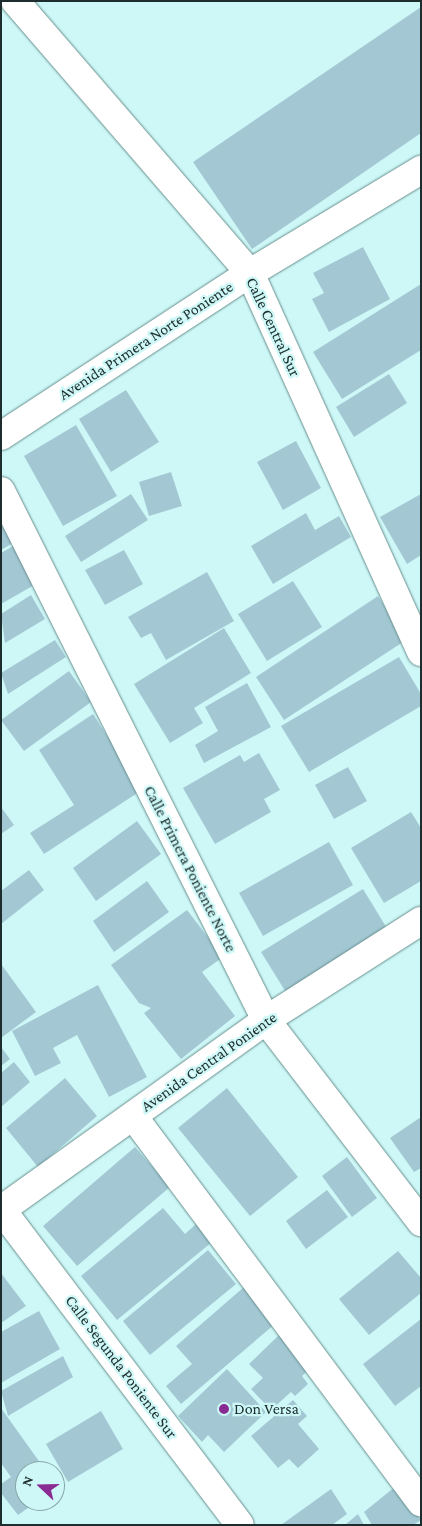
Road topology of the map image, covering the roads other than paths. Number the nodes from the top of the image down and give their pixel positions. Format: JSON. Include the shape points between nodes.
{"nodes":[{"id":1,"x":15,"y":1,"type":"edge"},
{"id":2,"x":421,"y":170,"type":"edge"},
{"id":3,"x":250,"y":272,"type":"junction"},
{"id":4,"x":1,"y":436,"type":"edge"},
{"id":5,"x":1,"y":491,"type":"edge"},
{"id":6,"x":421,"y":652,"type":"edge"},
{"id":7,"x":421,"y":921,"type":"edge"},
{"id":8,"x":266,"y":1020,"type":"junction"},
{"id":9,"x":132,"y":1116,"type":"junction"},
{"id":10,"x":1,"y":1210,"type":"edge"},
{"id":11,"x":421,"y":1222,"type":"edge"},
{"id":12,"x":421,"y":1503,"type":"edge"},
{"id":13,"x":240,"y":1525,"type":"edge"}],
"edges":[{"from":1,"to":3,"type":"street","name":"Calle Central Sur"},
{"from":2,"to":3,"type":"street","name":"Avenida Primera Norte Poniente"},
{"from":3,"to":4,"type":"street","name":"Avenida Primera Norte Poniente"},
{"from":3,"to":6,"type":"street","name":"Calle Central Sur"},
{"from":5,"to":8,"type":"street","name":"Calle Primera Poniente Norte"},
{"from":7,"to":8,"type":"street","name":"Avenida Central Poniente"},
{"from":8,"to":9,"type":"street","name":"Avenida Central Poniente"},
{"from":8,"to":11,"type":"street","name":"Calle Primera Poniente Norte"},
{"from":9,"to":10,"type":"street","name":"Avenida Central Poniente"},
{"from":9,"to":12,"type":"street"},
{"from":10,"to":13,"type":"street","name":"Calle Segunda Poniente Sur"}]}
